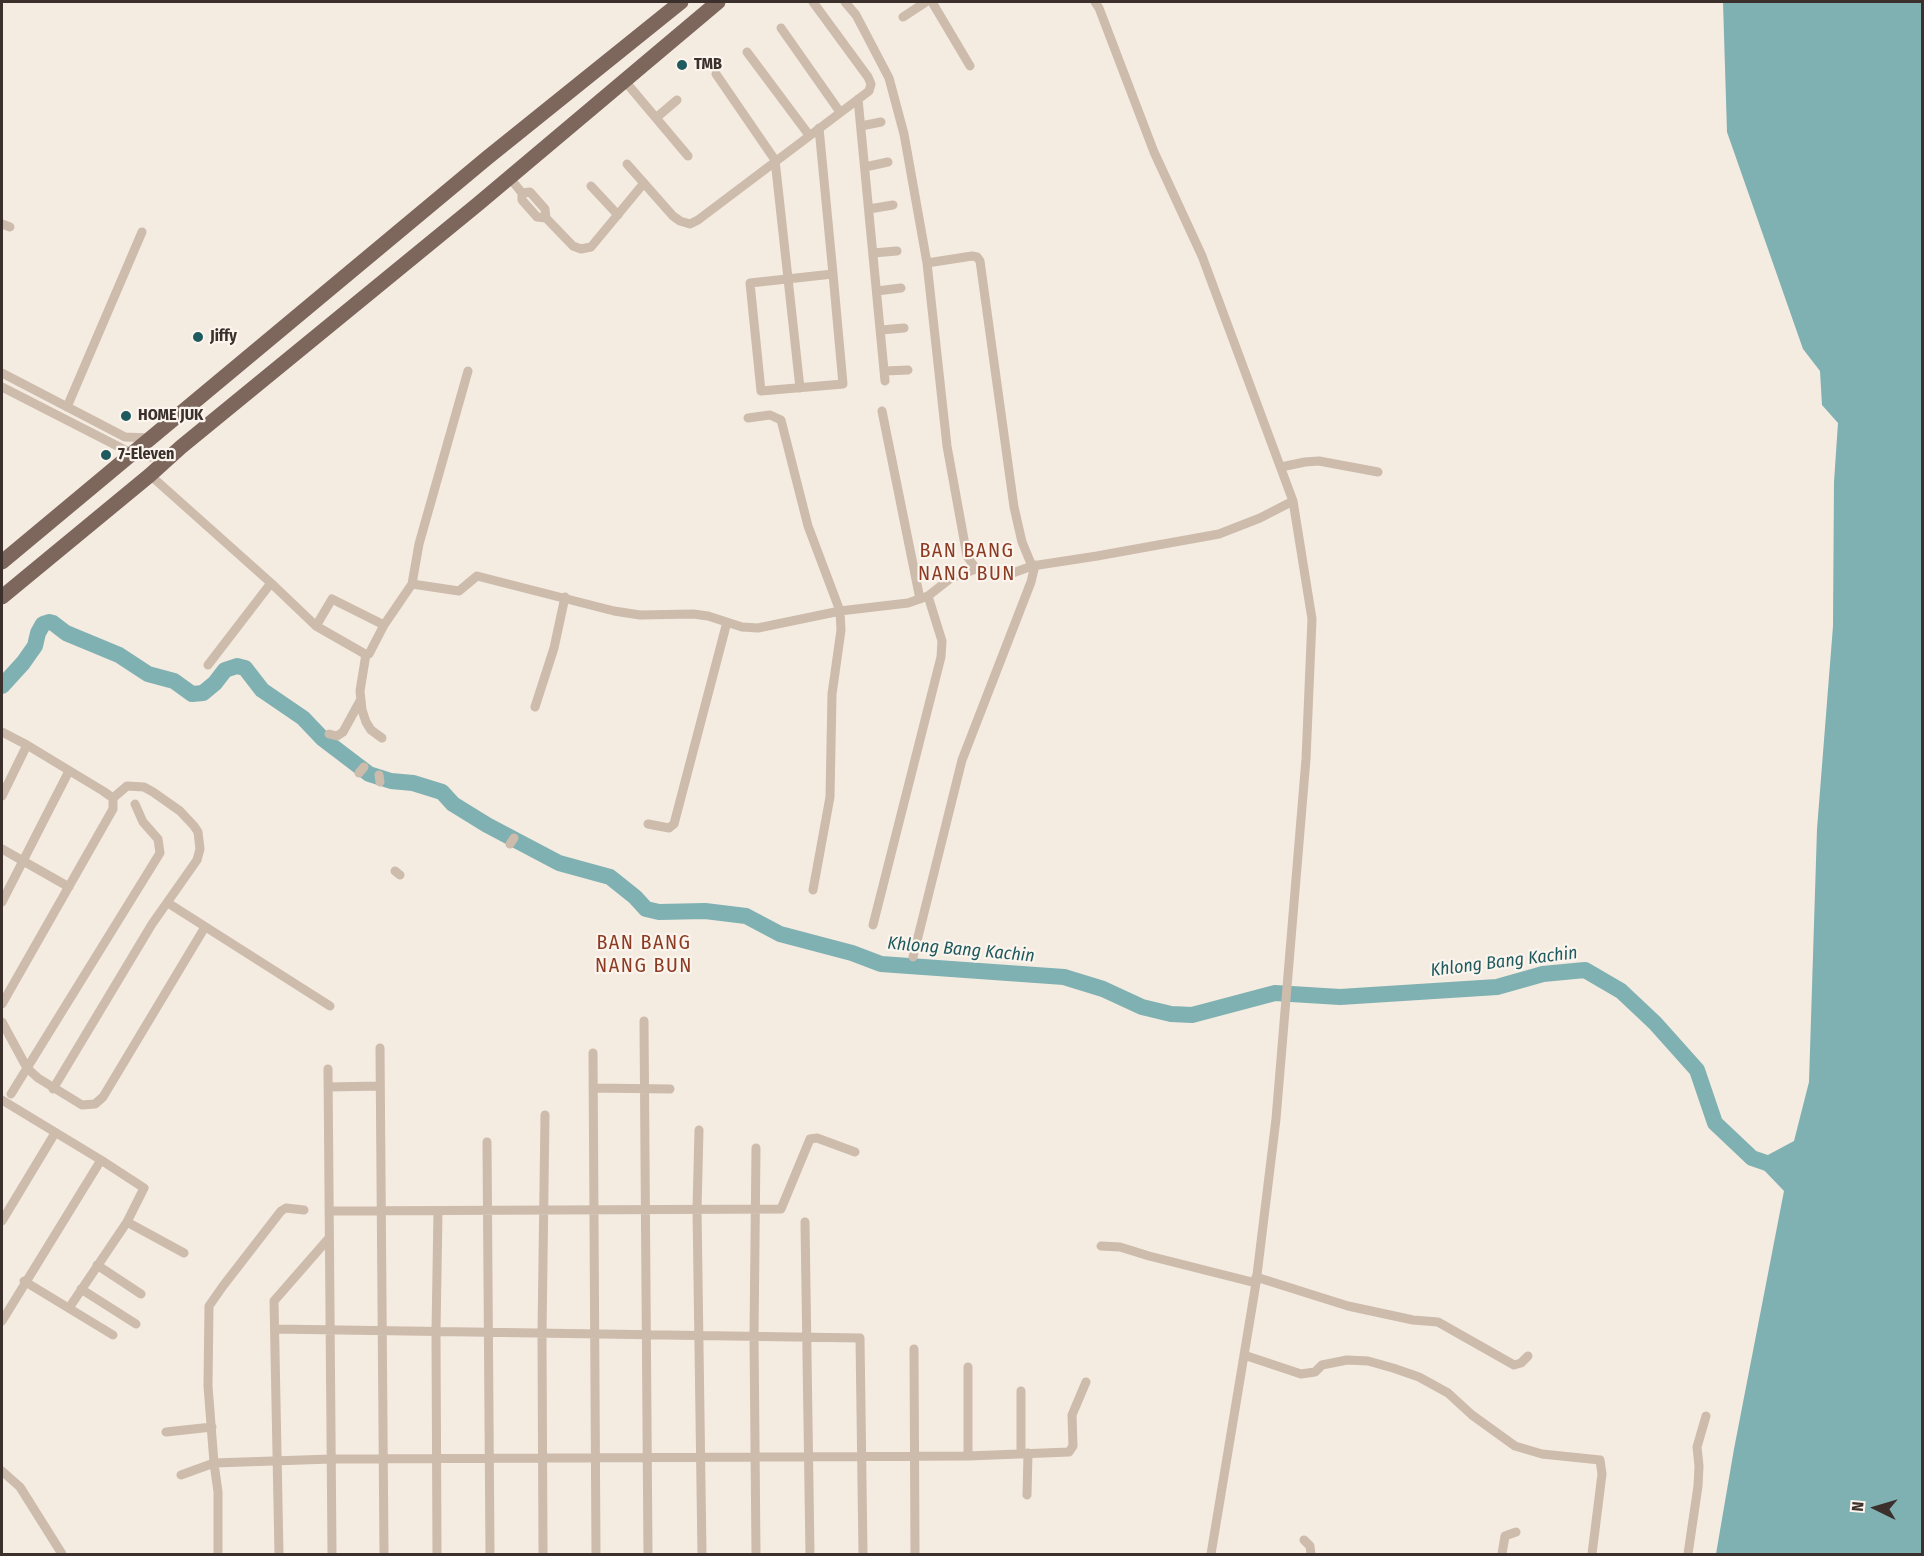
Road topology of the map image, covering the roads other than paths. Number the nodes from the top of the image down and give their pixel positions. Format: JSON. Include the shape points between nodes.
{"nodes":[{"id":1,"x":681,"y":2,"type":"edge"},
{"id":2,"x":718,"y":2,"type":"edge"},
{"id":3,"x":813,"y":2,"type":"edge"},
{"id":4,"x":845,"y":2,"type":"edge"},
{"id":5,"x":926,"y":2,"type":"edge"},
{"id":6,"x":932,"y":2,"type":"edge"},
{"id":7,"x":1095,"y":2,"type":"edge"},
{"id":8,"x":903,"y":17,"type":"dead end"},
{"id":9,"x":781,"y":28,"type":"dead end"},
{"id":10,"x":747,"y":52,"type":"dead end"},
{"id":11,"x":970,"y":66,"type":"dead end"},
{"id":12,"x":716,"y":74,"type":"dead end"},
{"id":13,"x":624,"y":80,"type":"junction"},
{"id":14,"x":858,"y":99,"type":"junction"},
{"id":15,"x":677,"y":100,"type":"dead end"},
{"id":16,"x":840,"y":112,"type":"junction"},
{"id":17,"x":657,"y":117,"type":"junction"},
{"id":18,"x":881,"y":122,"type":"dead end"},
{"id":19,"x":861,"y":126,"type":"junction"},
{"id":20,"x":819,"y":128,"type":"junction"},
{"id":21,"x":809,"y":135,"type":"junction"},
{"id":22,"x":503,"y":146,"type":"junction"},
{"id":23,"x":688,"y":156,"type":"dead end"},
{"id":24,"x":775,"y":160,"type":"junction"},
{"id":25,"x":888,"y":162,"type":"dead end"},
{"id":26,"x":627,"y":164,"type":"dead end"},
{"id":27,"x":865,"y":167,"type":"junction"},
{"id":28,"x":514,"y":172,"type":"junction"},
{"id":29,"x":459,"y":182,"type":"junction"},
{"id":30,"x":644,"y":183,"type":"junction"},
{"id":31,"x":591,"y":186,"type":"dead end"},
{"id":32,"x":478,"y":204,"type":"junction"},
{"id":33,"x":893,"y":205,"type":"dead end"},
{"id":34,"x":869,"y":209,"type":"junction"},
{"id":35,"x":618,"y":215,"type":"junction"},
{"id":36,"x":142,"y":232,"type":"dead end"},
{"id":37,"x":897,"y":251,"type":"dead end"},
{"id":38,"x":873,"y":253,"type":"junction"},
{"id":39,"x":927,"y":263,"type":"junction"},
{"id":40,"x":833,"y":273,"type":"junction"},
{"id":41,"x":788,"y":278,"type":"junction"},
{"id":42,"x":901,"y":288,"type":"dead end"},
{"id":43,"x":877,"y":291,"type":"junction"},
{"id":44,"x":904,"y":328,"type":"dead end"},
{"id":45,"x":880,"y":330,"type":"junction"},
{"id":46,"x":908,"y":370,"type":"dead end"},
{"id":47,"x":468,"y":371,"type":"dead end"},
{"id":48,"x":2,"y":373,"type":"edge"},
{"id":49,"x":2,"y":387,"type":"edge"},
{"id":50,"x":800,"y":388,"type":"junction"},
{"id":51,"x":67,"y":407,"type":"junction"},
{"id":52,"x":882,"y":411,"type":"dead end"},
{"id":53,"x":748,"y":418,"type":"dead end"},
{"id":54,"x":153,"y":438,"type":"junction"},
{"id":55,"x":181,"y":447,"type":"junction"},
{"id":56,"x":133,"y":454,"type":"junction"},
{"id":57,"x":1281,"y":467,"type":"junction"},
{"id":58,"x":1378,"y":472,"type":"dead end"},
{"id":59,"x":150,"y":476,"type":"junction"},
{"id":60,"x":1293,"y":501,"type":"junction"},
{"id":61,"x":2,"y":562,"type":"edge"},
{"id":62,"x":1033,"y":566,"type":"junction"},
{"id":63,"x":976,"y":569,"type":"junction"},
{"id":64,"x":271,"y":583,"type":"junction"},
{"id":65,"x":412,"y":584,"type":"junction"},
{"id":66,"x":2,"y":597,"type":"edge"},
{"id":67,"x":565,"y":597,"type":"junction"},
{"id":68,"x":924,"y":597,"type":"junction"},
{"id":69,"x":840,"y":611,"type":"junction"},
{"id":70,"x":727,"y":622,"type":"junction"},
{"id":71,"x":315,"y":626,"type":"junction"},
{"id":72,"x":384,"y":626,"type":"junction"},
{"id":73,"x":366,"y":654,"type":"junction"},
{"id":74,"x":208,"y":665,"type":"dead end"},
{"id":75,"x":361,"y":700,"type":"junction"},
{"id":76,"x":535,"y":707,"type":"dead end"},
{"id":77,"x":2,"y":732,"type":"edge"},
{"id":78,"x":329,"y":734,"type":"dead end"},
{"id":79,"x":382,"y":738,"type":"dead end"},
{"id":80,"x":27,"y":745,"type":"junction"},
{"id":81,"x":69,"y":771,"type":"junction"},
{"id":82,"x":2,"y":796,"type":"edge"},
{"id":83,"x":113,"y":798,"type":"junction"},
{"id":84,"x":135,"y":804,"type":"dead end"},
{"id":85,"x":648,"y":824,"type":"dead end"},
{"id":86,"x":2,"y":849,"type":"edge"},
{"id":87,"x":23,"y":861,"type":"junction"},
{"id":88,"x":69,"y":887,"type":"junction"},
{"id":89,"x":813,"y":890,"type":"dead end"},
{"id":90,"x":2,"y":902,"type":"edge"},
{"id":91,"x":168,"y":903,"type":"junction"},
{"id":92,"x":873,"y":925,"type":"dead end"},
{"id":93,"x":205,"y":927,"type":"junction"},
{"id":94,"x":912,"y":957,"type":"dead end"},
{"id":95,"x":2,"y":1004,"type":"edge"},
{"id":96,"x":330,"y":1006,"type":"dead end"},
{"id":97,"x":644,"y":1021,"type":"dead end"},
{"id":98,"x":2,"y":1022,"type":"edge"},
{"id":99,"x":380,"y":1048,"type":"dead end"},
{"id":100,"x":593,"y":1053,"type":"dead end"},
{"id":101,"x":27,"y":1068,"type":"junction"},
{"id":102,"x":328,"y":1069,"type":"dead end"},
{"id":103,"x":380,"y":1086,"type":"junction"},
{"id":104,"x":328,"y":1087,"type":"junction"},
{"id":105,"x":593,"y":1088,"type":"junction"},
{"id":106,"x":644,"y":1088,"type":"junction"},
{"id":107,"x":53,"y":1089,"type":"junction"},
{"id":108,"x":670,"y":1089,"type":"dead end"},
{"id":109,"x":5,"y":1102,"type":"edge"},
{"id":110,"x":545,"y":1115,"type":"dead end"},
{"id":111,"x":699,"y":1130,"type":"dead end"},
{"id":112,"x":55,"y":1133,"type":"junction"},
{"id":113,"x":487,"y":1142,"type":"dead end"},
{"id":114,"x":756,"y":1148,"type":"dead end"},
{"id":115,"x":855,"y":1152,"type":"dead end"},
{"id":116,"x":101,"y":1160,"type":"junction"},
{"id":117,"x":698,"y":1209,"type":"junction"},
{"id":118,"x":756,"y":1209,"type":"junction"},
{"id":119,"x":304,"y":1210,"type":"dead end"},
{"id":120,"x":329,"y":1210,"type":"junction"},
{"id":121,"x":381,"y":1210,"type":"junction"},
{"id":122,"x":487,"y":1210,"type":"junction"},
{"id":123,"x":543,"y":1210,"type":"junction"},
{"id":124,"x":594,"y":1210,"type":"junction"},
{"id":125,"x":645,"y":1210,"type":"junction"},
{"id":126,"x":438,"y":1211,"type":"junction"},
{"id":127,"x":2,"y":1221,"type":"edge"},
{"id":128,"x":127,"y":1222,"type":"junction"},
{"id":129,"x":805,"y":1222,"type":"dead end"},
{"id":130,"x":329,"y":1238,"type":"junction"},
{"id":131,"x":1101,"y":1246,"type":"dead end"},
{"id":132,"x":184,"y":1253,"type":"dead end"},
{"id":133,"x":97,"y":1265,"type":"junction"},
{"id":134,"x":1256,"y":1280,"type":"junction"},
{"id":135,"x":24,"y":1281,"type":"junction"},
{"id":136,"x":81,"y":1290,"type":"junction"},
{"id":137,"x":141,"y":1294,"type":"dead end"},
{"id":138,"x":6,"y":1305,"type":"edge"},
{"id":139,"x":69,"y":1308,"type":"junction"},
{"id":140,"x":2,"y":1321,"type":"edge"},
{"id":141,"x":136,"y":1324,"type":"dead end"},
{"id":142,"x":276,"y":1329,"type":"junction"},
{"id":143,"x":329,"y":1330,"type":"junction"},
{"id":144,"x":382,"y":1331,"type":"junction"},
{"id":145,"x":436,"y":1332,"type":"junction"},
{"id":146,"x":488,"y":1332,"type":"junction"},
{"id":147,"x":542,"y":1333,"type":"junction"},
{"id":148,"x":595,"y":1334,"type":"junction"},
{"id":149,"x":113,"y":1335,"type":"dead end"},
{"id":150,"x":647,"y":1335,"type":"junction"},
{"id":151,"x":700,"y":1335,"type":"junction"},
{"id":152,"x":754,"y":1336,"type":"junction"},
{"id":153,"x":808,"y":1337,"type":"junction"},
{"id":154,"x":914,"y":1349,"type":"dead end"},
{"id":155,"x":1244,"y":1355,"type":"junction"},
{"id":156,"x":1528,"y":1356,"type":"dead end"},
{"id":157,"x":968,"y":1367,"type":"dead end"},
{"id":158,"x":1086,"y":1382,"type":"dead end"},
{"id":159,"x":1021,"y":1391,"type":"dead end"},
{"id":160,"x":1706,"y":1416,"type":"dead end"},
{"id":161,"x":212,"y":1427,"type":"junction"},
{"id":162,"x":166,"y":1432,"type":"dead end"},
{"id":163,"x":1024,"y":1453,"type":"junction"},
{"id":164,"x":968,"y":1455,"type":"junction"},
{"id":165,"x":862,"y":1456,"type":"junction"},
{"id":166,"x":914,"y":1456,"type":"junction"},
{"id":167,"x":701,"y":1457,"type":"junction"},
{"id":168,"x":754,"y":1457,"type":"junction"},
{"id":169,"x":808,"y":1457,"type":"junction"},
{"id":170,"x":596,"y":1458,"type":"junction"},
{"id":171,"x":648,"y":1458,"type":"junction"},
{"id":172,"x":331,"y":1459,"type":"junction"},
{"id":173,"x":382,"y":1459,"type":"junction"},
{"id":174,"x":436,"y":1459,"type":"junction"},
{"id":175,"x":489,"y":1459,"type":"junction"},
{"id":176,"x":543,"y":1459,"type":"junction"},
{"id":177,"x":277,"y":1461,"type":"junction"},
{"id":178,"x":213,"y":1463,"type":"junction"},
{"id":179,"x":2,"y":1471,"type":"edge"},
{"id":180,"x":181,"y":1475,"type":"dead end"},
{"id":181,"x":1027,"y":1495,"type":"dead end"},
{"id":182,"x":1516,"y":1532,"type":"dead end"},
{"id":183,"x":1304,"y":1540,"type":"dead end"},
{"id":184,"x":62,"y":1554,"type":"edge"},
{"id":185,"x":219,"y":1554,"type":"edge"},
{"id":186,"x":279,"y":1554,"type":"edge"},
{"id":187,"x":332,"y":1554,"type":"edge"},
{"id":188,"x":384,"y":1554,"type":"edge"},
{"id":189,"x":437,"y":1554,"type":"edge"},
{"id":190,"x":490,"y":1554,"type":"edge"},
{"id":191,"x":543,"y":1554,"type":"edge"},
{"id":192,"x":596,"y":1554,"type":"edge"},
{"id":193,"x":648,"y":1554,"type":"edge"},
{"id":194,"x":702,"y":1554,"type":"edge"},
{"id":195,"x":756,"y":1554,"type":"edge"},
{"id":196,"x":810,"y":1554,"type":"edge"},
{"id":197,"x":863,"y":1554,"type":"edge"},
{"id":198,"x":915,"y":1554,"type":"edge"},
{"id":199,"x":1211,"y":1554,"type":"edge"},
{"id":200,"x":1311,"y":1554,"type":"edge"},
{"id":201,"x":1502,"y":1554,"type":"edge"},
{"id":202,"x":1592,"y":1554,"type":"edge"},
{"id":203,"x":1688,"y":1554,"type":"edge"}],
"edges":[{"from":1,"to":22,"type":"main road"},
{"from":2,"to":13,"type":"main road"},
{"from":3,"to":14,"type":"street","via":[[871,84],[869,91]]},
{"from":4,"to":39,"type":"street","via":[[856,15],[889,78],[904,134]]},
{"from":5,"to":8,"type":"street"},
{"from":6,"to":11,"type":"street"},
{"from":7,"to":57,"type":"street","via":[[1154,152],[1202,256]]},
{"from":9,"to":16,"type":"street"},
{"from":10,"to":21,"type":"street"},
{"from":12,"to":24,"type":"street"},
{"from":13,"to":17,"type":"street"},
{"from":13,"to":28,"type":"main road"},
{"from":14,"to":16,"type":"street"},
{"from":14,"to":19,"type":"street"},
{"from":15,"to":17,"type":"street"},
{"from":16,"to":20,"type":"street"},
{"from":17,"to":23,"type":"street"},
{"from":18,"to":19,"type":"street"},
{"from":19,"to":27,"type":"street"},
{"from":20,"to":21,"type":"street"},
{"from":20,"to":40,"type":"street"},
{"from":21,"to":24,"type":"street"},
{"from":22,"to":28,"type":"main road","via":[[500,162]]},
{"from":22,"to":29,"type":"main road"},
{"from":24,"to":30,"type":"street","via":[[690,224],[673,216]]},
{"from":24,"to":41,"type":"street"},
{"from":25,"to":27,"type":"street"},
{"from":26,"to":30,"type":"street"},
{"from":27,"to":34,"type":"street"},
{"from":28,"to":32,"type":"main road"},
{"from":28,"to":35,"type":"street","via":[[522,193],[530,192],[545,209],[546,218],[573,246],[591,247]]},
{"from":29,"to":32,"type":"main road","via":[[479,182],[484,190]]},
{"from":29,"to":54,"type":"main road"},
{"from":30,"to":35,"type":"street"},
{"from":31,"to":35,"type":"street"},
{"from":32,"to":55,"type":"main road"},
{"from":33,"to":34,"type":"street"},
{"from":34,"to":38,"type":"street"},
{"from":36,"to":51,"type":"street"},
{"from":37,"to":38,"type":"street"},
{"from":38,"to":43,"type":"street"},
{"from":39,"to":62,"type":"street","via":[[972,256],[980,261],[1014,507],[1022,542]]},
{"from":39,"to":63,"type":"street","via":[[947,446],[967,556]]},
{"from":40,"to":41,"type":"street"},
{"from":40,"to":50,"type":"street","via":[[843,384]]},
{"from":41,"to":50,"type":"street"},
{"from":41,"to":50,"type":"street","via":[[750,283],[761,392]]},
{"from":42,"to":43,"type":"street"},
{"from":43,"to":45,"type":"street"},
{"from":44,"to":45,"type":"street"},
{"from":45,"to":46,"type":"street","via":[[885,376]]},
{"from":47,"to":65,"type":"street","via":[[419,544]]},
{"from":48,"to":51,"type":"street"},
{"from":49,"to":56,"type":"street"},
{"from":51,"to":54,"type":"street","via":[[125,437]]},
{"from":52,"to":68,"type":"street"},
{"from":53,"to":69,"type":"street","via":[[770,415],[781,420],[808,526]]},
{"from":54,"to":56,"type":"main road"},
{"from":55,"to":56,"type":"street","via":[[158,457]]},
{"from":55,"to":59,"type":"main road"},
{"from":56,"to":61,"type":"main road"},
{"from":57,"to":58,"type":"street","via":[[1319,462]]},
{"from":57,"to":60,"type":"street"},
{"from":59,"to":64,"type":"street"},
{"from":59,"to":66,"type":"main road"},
{"from":60,"to":62,"type":"street","via":[[1219,534]]},
{"from":60,"to":134,"type":"street","via":[[1312,619],[1306,759],[1276,1119]]},
{"from":62,"to":63,"type":"street","via":[[1010,574]]},
{"from":62,"to":94,"type":"street","via":[[1027,593],[963,760]]},
{"from":63,"to":68,"type":"street","via":[[951,578]]},
{"from":64,"to":71,"type":"street"},
{"from":64,"to":74,"type":"street"},
{"from":65,"to":67,"type":"street","via":[[459,591],[477,576]]},
{"from":65,"to":72,"type":"street"},
{"from":67,"to":70,"type":"street","via":[[614,611],[640,615],[693,614]]},
{"from":67,"to":76,"type":"street"},
{"from":68,"to":69,"type":"street","via":[[909,603]]},
{"from":68,"to":92,"type":"street","via":[[942,641],[941,657]]},
{"from":69,"to":70,"type":"street","via":[[758,628]]},
{"from":69,"to":89,"type":"street","via":[[832,694],[830,797]]},
{"from":70,"to":85,"type":"street","via":[[674,824],[669,828]]},
{"from":71,"to":72,"type":"street","via":[[332,598]]},
{"from":71,"to":73,"type":"street"},
{"from":72,"to":73,"type":"street"},
{"from":73,"to":75,"type":"street"},
{"from":75,"to":78,"type":"street","via":[[343,732],[337,736]]},
{"from":75,"to":79,"type":"street","via":[[366,722]]},
{"from":77,"to":80,"type":"street"},
{"from":80,"to":81,"type":"street"},
{"from":80,"to":82,"type":"street"},
{"from":81,"to":83,"type":"street"},
{"from":81,"to":87,"type":"street"},
{"from":83,"to":88,"type":"street","via":[[113,809]]},
{"from":83,"to":91,"type":"street","via":[[128,786],[144,787],[180,811],[198,832],[197,860]]},
{"from":84,"to":101,"type":"street","via":[[142,822],[158,839],[160,853]]},
{"from":86,"to":87,"type":"street"},
{"from":87,"to":88,"type":"street"},
{"from":87,"to":90,"type":"street"},
{"from":88,"to":95,"type":"street"},
{"from":91,"to":93,"type":"street"},
{"from":91,"to":107,"type":"street"},
{"from":93,"to":96,"type":"street"},
{"from":93,"to":107,"type":"street","via":[[103,1097],[95,1104],[82,1105]]},
{"from":97,"to":106,"type":"street"},
{"from":98,"to":101,"type":"street"},
{"from":99,"to":103,"type":"street"},
{"from":100,"to":105,"type":"street"},
{"from":101,"to":107,"type":"street"},
{"from":101,"to":109,"type":"street"},
{"from":102,"to":104,"type":"street"},
{"from":103,"to":104,"type":"street"},
{"from":103,"to":121,"type":"street"},
{"from":104,"to":120,"type":"street"},
{"from":105,"to":106,"type":"street"},
{"from":105,"to":124,"type":"street"},
{"from":106,"to":108,"type":"street"},
{"from":106,"to":125,"type":"street"},
{"from":109,"to":112,"type":"street"},
{"from":110,"to":123,"type":"street"},
{"from":111,"to":117,"type":"street"},
{"from":112,"to":116,"type":"street"},
{"from":112,"to":127,"type":"street"},
{"from":113,"to":122,"type":"street"},
{"from":114,"to":118,"type":"street"},
{"from":115,"to":118,"type":"street","via":[[810,1139],[781,1209]]},
{"from":116,"to":128,"type":"street","via":[[144,1188]]},
{"from":116,"to":135,"type":"street"},
{"from":117,"to":118,"type":"street"},
{"from":117,"to":125,"type":"street"},
{"from":117,"to":151,"type":"street"},
{"from":118,"to":152,"type":"street"},
{"from":119,"to":161,"type":"street","via":[[281,1211],[209,1306]]},
{"from":120,"to":121,"type":"street"},
{"from":120,"to":130,"type":"street"},
{"from":121,"to":126,"type":"street"},
{"from":121,"to":144,"type":"street"},
{"from":122,"to":123,"type":"street"},
{"from":122,"to":126,"type":"street"},
{"from":122,"to":146,"type":"street"},
{"from":123,"to":124,"type":"street"},
{"from":123,"to":147,"type":"street"},
{"from":124,"to":125,"type":"street"},
{"from":124,"to":148,"type":"street"},
{"from":125,"to":150,"type":"street"},
{"from":126,"to":145,"type":"street"},
{"from":128,"to":132,"type":"street"},
{"from":128,"to":133,"type":"street"},
{"from":129,"to":153,"type":"street"},
{"from":130,"to":142,"type":"street","via":[[276,1298]]},
{"from":130,"to":143,"type":"street"},
{"from":131,"to":134,"type":"street","via":[[1120,1247]]},
{"from":133,"to":136,"type":"street"},
{"from":133,"to":137,"type":"street"},
{"from":134,"to":155,"type":"street"},
{"from":134,"to":156,"type":"street","via":[[1348,1306],[1438,1322],[1514,1365]]},
{"from":135,"to":138,"type":"street"},
{"from":135,"to":139,"type":"street"},
{"from":136,"to":139,"type":"street"},
{"from":136,"to":141,"type":"street"},
{"from":138,"to":140,"type":"street"},
{"from":139,"to":149,"type":"street"},
{"from":142,"to":143,"type":"street"},
{"from":142,"to":177,"type":"street"},
{"from":143,"to":144,"type":"street"},
{"from":143,"to":172,"type":"street"},
{"from":144,"to":145,"type":"street"},
{"from":144,"to":173,"type":"street"},
{"from":145,"to":146,"type":"street"},
{"from":145,"to":174,"type":"street"},
{"from":146,"to":147,"type":"street"},
{"from":146,"to":175,"type":"street"},
{"from":147,"to":148,"type":"street"},
{"from":147,"to":176,"type":"street"},
{"from":148,"to":150,"type":"street"},
{"from":148,"to":170,"type":"street"},
{"from":150,"to":151,"type":"street"},
{"from":150,"to":171,"type":"street"},
{"from":151,"to":152,"type":"street"},
{"from":151,"to":167,"type":"street"},
{"from":152,"to":153,"type":"street"},
{"from":152,"to":168,"type":"street"},
{"from":153,"to":165,"type":"street","via":[[860,1338]]},
{"from":153,"to":169,"type":"street"},
{"from":154,"to":166,"type":"street"},
{"from":155,"to":199,"type":"street"},
{"from":155,"to":202,"type":"street","via":[[1301,1374],[1347,1360],[1393,1368],[1448,1393],[1515,1446],[1542,1454],[1600,1460],[1602,1474]]},
{"from":157,"to":164,"type":"street"},
{"from":158,"to":163,"type":"street","via":[[1072,1414],[1073,1446],[1069,1452]]},
{"from":159,"to":163,"type":"street"},
{"from":160,"to":203,"type":"street","via":[[1697,1447],[1698,1486]]},
{"from":161,"to":162,"type":"street"},
{"from":161,"to":178,"type":"street"},
{"from":163,"to":164,"type":"street"},
{"from":163,"to":181,"type":"street"},
{"from":164,"to":166,"type":"street"},
{"from":165,"to":166,"type":"street"},
{"from":165,"to":169,"type":"street"},
{"from":165,"to":197,"type":"street"},
{"from":166,"to":198,"type":"street"},
{"from":167,"to":168,"type":"street"},
{"from":167,"to":171,"type":"street"},
{"from":167,"to":194,"type":"street"},
{"from":168,"to":169,"type":"street"},
{"from":168,"to":195,"type":"street"},
{"from":169,"to":196,"type":"street"},
{"from":170,"to":171,"type":"street"},
{"from":170,"to":176,"type":"street"},
{"from":170,"to":192,"type":"street"},
{"from":171,"to":193,"type":"street"},
{"from":172,"to":173,"type":"street"},
{"from":172,"to":177,"type":"street"},
{"from":172,"to":187,"type":"street"},
{"from":173,"to":174,"type":"street"},
{"from":173,"to":188,"type":"street"},
{"from":174,"to":175,"type":"street"},
{"from":174,"to":189,"type":"street"},
{"from":175,"to":176,"type":"street"},
{"from":175,"to":190,"type":"street"},
{"from":176,"to":191,"type":"street"},
{"from":177,"to":178,"type":"street"},
{"from":177,"to":186,"type":"street"},
{"from":178,"to":180,"type":"street"},
{"from":178,"to":185,"type":"street","via":[[218,1492]]},
{"from":179,"to":184,"type":"street","via":[[20,1487]]},
{"from":182,"to":201,"type":"street","via":[[1505,1536]]},
{"from":183,"to":200,"type":"street"}]}
